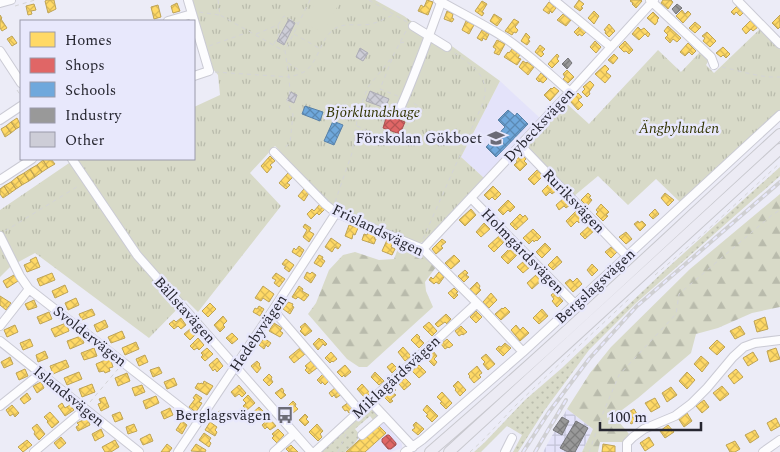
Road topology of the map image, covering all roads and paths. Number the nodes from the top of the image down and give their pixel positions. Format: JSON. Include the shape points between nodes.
{"nodes":[{"id":1,"x":35,"y":0,"type":"edge"},
{"id":2,"x":188,"y":0,"type":"edge"},
{"id":3,"x":218,"y":0,"type":"edge"},
{"id":4,"x":310,"y":0,"type":"edge"},
{"id":5,"x":369,"y":0,"type":"edge"},
{"id":6,"x":554,"y":0,"type":"edge"},
{"id":7,"x":737,"y":0,"type":"edge"},
{"id":8,"x":441,"y":1,"type":"edge"},
{"id":9,"x":652,"y":1,"type":"edge"},
{"id":10,"x":0,"y":3,"type":"edge"},
{"id":11,"x":10,"y":4,"type":"edge"},
{"id":12,"x":192,"y":14,"type":"junction"},
{"id":13,"x":220,"y":15,"type":"junction"},
{"id":14,"x":394,"y":15,"type":"junction"},
{"id":15,"x":171,"y":20,"type":"edge"},
{"id":16,"x":194,"y":20,"type":"edge"},
{"id":17,"x":195,"y":24,"type":"edge"},
{"id":18,"x":299,"y":24,"type":"junction"},
{"id":19,"x":278,"y":25,"type":"junction"},
{"id":20,"x":414,"y":26,"type":"dead end"},
{"id":21,"x":246,"y":34,"type":"dead end"},
{"id":22,"x":294,"y":34,"type":"junction"},
{"id":23,"x":255,"y":35,"type":"junction"},
{"id":24,"x":428,"y":36,"type":"junction"},
{"id":25,"x":778,"y":38,"type":"edge"},
{"id":26,"x":406,"y":42,"type":"dead end"},
{"id":27,"x":399,"y":44,"type":"junction"},
{"id":28,"x":273,"y":45,"type":"junction"},
{"id":29,"x":208,"y":46,"type":"dead end"},
{"id":30,"x":447,"y":47,"type":"joint"},
{"id":31,"x":612,"y":47,"type":"junction"},
{"id":32,"x":320,"y":48,"type":"junction"},
{"id":33,"x":0,"y":51,"type":"edge"},
{"id":34,"x":285,"y":51,"type":"junction"},
{"id":35,"x":3,"y":62,"type":"edge"},
{"id":36,"x":287,"y":62,"type":"junction"},
{"id":37,"x":714,"y":65,"type":"joint"},
{"id":38,"x":209,"y":71,"type":"junction"},
{"id":39,"x":302,"y":72,"type":"junction"},
{"id":40,"x":195,"y":76,"type":"edge"},
{"id":41,"x":289,"y":77,"type":"junction"},
{"id":42,"x":780,"y":77,"type":"edge"},
{"id":43,"x":20,"y":79,"type":"edge"},
{"id":44,"x":570,"y":92,"type":"junction"},
{"id":45,"x":20,"y":107,"type":"edge"},
{"id":46,"x":398,"y":113,"type":"junction"},
{"id":47,"x":780,"y":115,"type":"edge"},
{"id":48,"x":0,"y":120,"type":"edge"},
{"id":49,"x":407,"y":121,"type":"dead end"},
{"id":50,"x":382,"y":131,"type":"dead end"},
{"id":51,"x":780,"y":134,"type":"edge"},
{"id":52,"x":520,"y":145,"type":"junction"},
{"id":53,"x":780,"y":149,"type":"edge"},
{"id":54,"x":275,"y":153,"type":"joint"},
{"id":55,"x":30,"y":160,"type":"edge"},
{"id":56,"x":73,"y":160,"type":"edge"},
{"id":57,"x":780,"y":163,"type":"edge"},
{"id":58,"x":0,"y":180,"type":"edge"},
{"id":59,"x":80,"y":184,"type":"dead end"},
{"id":60,"x":471,"y":198,"type":"junction"},
{"id":61,"x":780,"y":210,"type":"edge"},
{"id":62,"x":334,"y":211,"type":"junction"},
{"id":63,"x":0,"y":235,"type":"edge"},
{"id":64,"x":423,"y":249,"type":"junction"},
{"id":65,"x":627,"y":256,"type":"junction"},
{"id":66,"x":652,"y":278,"type":"dead end"},
{"id":67,"x":29,"y":288,"type":"junction"},
{"id":68,"x":632,"y":296,"type":"dead end"},
{"id":69,"x":477,"y":303,"type":"junction"},
{"id":70,"x":574,"y":304,"type":"junction"},
{"id":71,"x":273,"y":310,"type":"junction"},
{"id":72,"x":0,"y":326,"type":"edge"},
{"id":73,"x":0,"y":340,"type":"edge"},
{"id":74,"x":780,"y":340,"type":"edge"},
{"id":75,"x":522,"y":352,"type":"junction"},
{"id":76,"x":123,"y":362,"type":"junction"},
{"id":77,"x":236,"y":366,"type":"junction"},
{"id":78,"x":41,"y":372,"type":"junction"},
{"id":79,"x":370,"y":401,"type":"junction"},
{"id":80,"x":0,"y":406,"type":"edge"},
{"id":81,"x":85,"y":409,"type":"junction"},
{"id":82,"x":360,"y":411,"type":"junction"},
{"id":83,"x":384,"y":416,"type":"junction"},
{"id":84,"x":198,"y":422,"type":"junction"},
{"id":85,"x":454,"y":432,"type":"junction"},
{"id":86,"x":294,"y":434,"type":"junction"},
{"id":87,"x":362,"y":435,"type":"dead end"},
{"id":88,"x":512,"y":438,"type":"dead end"},
{"id":89,"x":780,"y":440,"type":"edge"},
{"id":90,"x":130,"y":445,"type":"junction"},
{"id":91,"x":413,"y":447,"type":"junction"},
{"id":92,"x":34,"y":452,"type":"edge"},
{"id":93,"x":122,"y":452,"type":"edge"},
{"id":94,"x":139,"y":452,"type":"edge"},
{"id":95,"x":178,"y":452,"type":"edge"},
{"id":96,"x":274,"y":452,"type":"edge"},
{"id":97,"x":311,"y":452,"type":"edge"},
{"id":98,"x":315,"y":452,"type":"edge"},
{"id":99,"x":405,"y":452,"type":"edge"},
{"id":100,"x":430,"y":452,"type":"edge"},
{"id":101,"x":437,"y":452,"type":"edge"},
{"id":102,"x":449,"y":452,"type":"edge"},
{"id":103,"x":470,"y":452,"type":"edge"},
{"id":104,"x":505,"y":452,"type":"edge"},
{"id":105,"x":589,"y":452,"type":"edge"},
{"id":106,"x":626,"y":452,"type":"edge"},
{"id":107,"x":763,"y":452,"type":"edge"}],
"edges":[{"from":1,"to":11,"type":"path"},
{"from":2,"to":12,"type":"street"},
{"from":3,"to":13,"type":"path"},
{"from":4,"to":18,"type":"path"},
{"from":5,"to":14,"type":"path"},
{"from":6,"to":31,"type":"street"},
{"from":7,"to":25,"type":"street"},
{"from":8,"to":24,"type":"street"},
{"from":8,"to":44,"type":"street","via":[[503,37]]},
{"from":9,"to":31,"type":"street","name":"Dybecksvägen"},
{"from":9,"to":37,"type":"street","via":[[711,57]]},
{"from":10,"to":11,"type":"street"},
{"from":12,"to":13,"type":"path"},
{"from":12,"to":15,"type":"street"},
{"from":12,"to":16,"type":"street"},
{"from":13,"to":23,"type":"path"},
{"from":14,"to":27,"type":"path","via":[[410,24]]},
{"from":14,"to":32,"type":"path","via":[[372,24],[335,28]]},
{"from":17,"to":38,"type":"street"},
{"from":18,"to":19,"type":"path","via":[[284,16]]},
{"from":18,"to":22,"type":"path"},
{"from":19,"to":23,"type":"path"},
{"from":19,"to":28,"type":"path","via":[[279,34]]},
{"from":20,"to":24,"type":"street"},
{"from":21,"to":29,"type":"path"},
{"from":22,"to":32,"type":"path"},
{"from":22,"to":34,"type":"path"},
{"from":23,"to":28,"type":"path"},
{"from":24,"to":30,"type":"street"},
{"from":24,"to":46,"type":"street"},
{"from":26,"to":27,"type":"path"},
{"from":27,"to":62,"type":"path","via":[[368,87],[358,114],[352,153]]},
{"from":28,"to":34,"type":"path"},
{"from":30,"to":64,"type":"path","via":[[475,68],[486,88],[483,103],[422,238]]},
{"from":31,"to":44,"type":"street","name":"Dybecksvägen"},
{"from":32,"to":39,"type":"path","via":[[312,65]]},
{"from":33,"to":35,"type":"street"},
{"from":34,"to":36,"type":"path"},
{"from":35,"to":43,"type":"street"},
{"from":36,"to":39,"type":"path"},
{"from":36,"to":41,"type":"path"},
{"from":37,"to":42,"type":"path"},
{"from":38,"to":40,"type":"street"},
{"from":38,"to":41,"type":"path"},
{"from":39,"to":41,"type":"path"},
{"from":41,"to":54,"type":"path","via":[[287,101],[293,114],[290,143]]},
{"from":44,"to":52,"type":"street","name":"Dybecksvägen"},
{"from":45,"to":48,"type":"street"},
{"from":46,"to":49,"type":"path"},
{"from":46,"to":50,"type":"path","via":[[392,111],[385,115]]},
{"from":47,"to":65,"type":"street","name":"Bergslagsvägen"},
{"from":51,"to":85,"type":"main road","name":"Bergslagsvägen"},
{"from":52,"to":60,"type":"street","name":"Dybecksvägen"},
{"from":52,"to":65,"type":"street","name":"Ruriksvägen"},
{"from":53,"to":102,"type":"main road","name":"Bergslagsvägen"},
{"from":54,"to":62,"type":"street","name":"Frislandsvägen"},
{"from":55,"to":58,"type":"street"},
{"from":56,"to":77,"type":"street","name":"Bällstavägen","via":[[137,255]]},
{"from":57,"to":66,"type":"path"},
{"from":59,"to":63,"type":"path"},
{"from":60,"to":64,"type":"street","name":"Dybecksvägen"},
{"from":60,"to":70,"type":"street","name":"Holmgårdsvägen"},
{"from":61,"to":105,"type":"path","via":[[679,294],[676,314],[619,375]]},
{"from":62,"to":64,"type":"street","name":"Frislandsvägen"},
{"from":62,"to":71,"type":"street","name":"Hedebyvägen"},
{"from":63,"to":67,"type":"street","name":"Svoldervägen"},
{"from":64,"to":69,"type":"street","name":"Frislandsvägen"},
{"from":65,"to":70,"type":"street","name":"Bergslagsvägen"},
{"from":67,"to":72,"type":"street"},
{"from":67,"to":76,"type":"street","name":"Svoldervägen"},
{"from":68,"to":103,"type":"path"},
{"from":69,"to":75,"type":"street","name":"Frislandsvägen"},
{"from":69,"to":79,"type":"street","name":"Miklagårdsvägen"},
{"from":70,"to":75,"type":"street","name":"Bergslagsvägen"},
{"from":71,"to":77,"type":"street","name":"Hedebyvägen"},
{"from":71,"to":82,"type":"street"},
{"from":73,"to":78,"type":"street","name":"Islandsvägen"},
{"from":74,"to":106,"type":"street","via":[[754,343],[744,348],[691,404],[675,416],[633,437],[627,443]]},
{"from":75,"to":91,"type":"street","name":"Bergslagsvägen"},
{"from":76,"to":81,"type":"path"},
{"from":76,"to":84,"type":"street","name":"Svoldervägen"},
{"from":77,"to":84,"type":"street","name":"Hedebyvägen"},
{"from":77,"to":86,"type":"street","name":"Bällstavägen"},
{"from":78,"to":80,"type":"street"},
{"from":78,"to":81,"type":"street","name":"Islandsvägen"},
{"from":79,"to":82,"type":"street","name":"Miklagårdsvägen"},
{"from":79,"to":83,"type":"street"},
{"from":81,"to":90,"type":"street","name":"Islandsvägen"},
{"from":81,"to":92,"type":"street"},
{"from":82,"to":98,"type":"street","name":"Miklagårdsvägen"},
{"from":83,"to":87,"type":"street"},
{"from":83,"to":91,"type":"street"},
{"from":84,"to":95,"type":"street","name":"Hedebyvägen"},
{"from":85,"to":100,"type":"main road","name":"Bergslagsvägen"},
{"from":85,"to":101,"type":"main road"},
{"from":86,"to":96,"type":"street"},
{"from":86,"to":97,"type":"street","name":"Bällstavägen"},
{"from":88,"to":104,"type":"street"},
{"from":89,"to":107,"type":"street"},
{"from":90,"to":93,"type":"street"},
{"from":90,"to":94,"type":"street","name":"Islandsvägen"},
{"from":91,"to":99,"type":"street","name":"Bergslagsvägen"}]}
